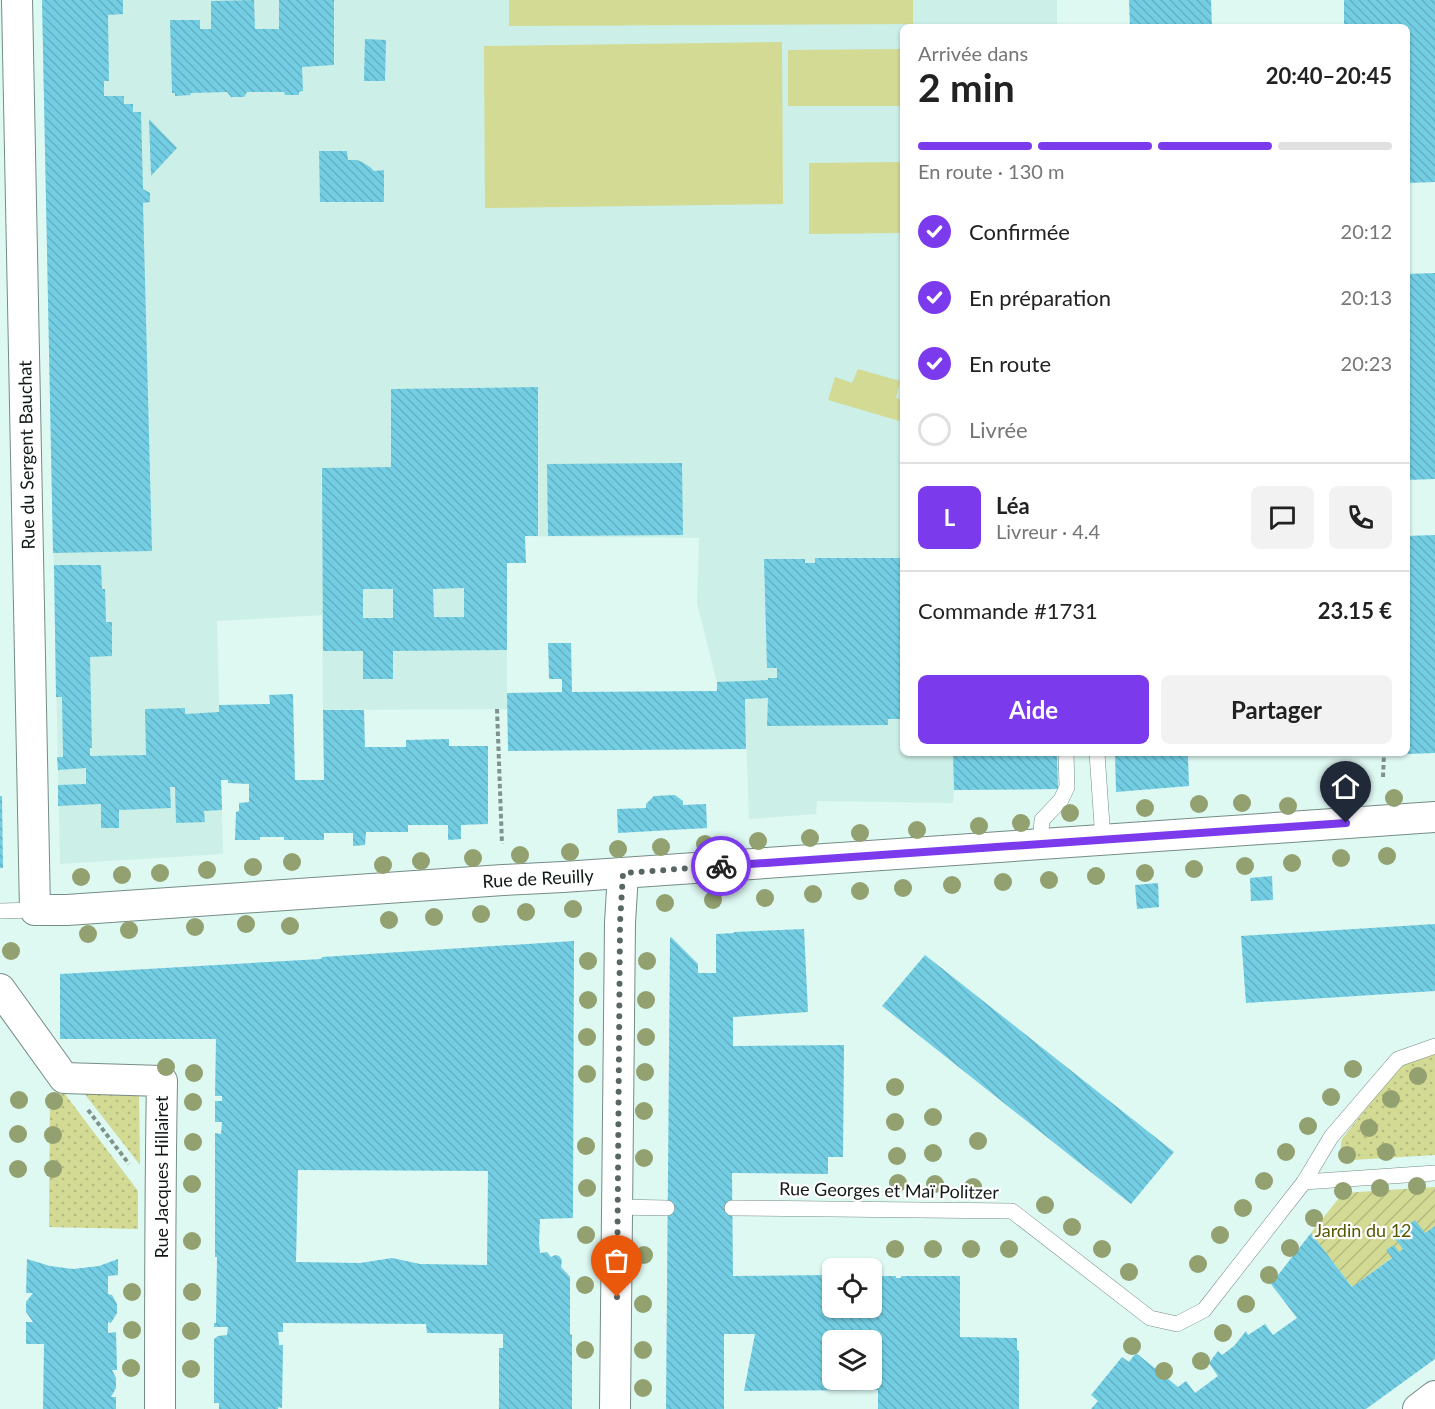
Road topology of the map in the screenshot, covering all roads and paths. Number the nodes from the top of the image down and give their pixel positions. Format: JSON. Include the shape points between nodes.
{"nodes":[{"id":1,"x":17,"y":0,"type":"edge"},
{"id":2,"x":497,"y":709,"type":"dead end"},
{"id":3,"x":1066,"y":756,"type":"edge"},
{"id":4,"x":1097,"y":756,"type":"edge"},
{"id":5,"x":1384,"y":756,"type":"edge"},
{"id":6,"x":1383,"y":777,"type":"dead end"},
{"id":7,"x":1435,"y":816,"type":"edge"},
{"id":8,"x":1103,"y":840,"type":"junction"},
{"id":9,"x":502,"y":844,"type":"dead end"},
{"id":10,"x":1040,"y":844,"type":"junction"},
{"id":11,"x":623,"y":873,"type":"junction"},
{"id":12,"x":35,"y":910,"type":"junction"},
{"id":13,"x":0,"y":911,"type":"edge"},
{"id":14,"x":0,"y":989,"type":"edge"},
{"id":15,"x":1435,"y":1046,"type":"edge"},
{"id":16,"x":64,"y":1078,"type":"junction"},
{"id":17,"x":1435,"y":1173,"type":"edge"},
{"id":18,"x":1304,"y":1182,"type":"junction"},
{"id":19,"x":160,"y":1206,"type":"junction"},
{"id":20,"x":618,"y":1208,"type":"junction"},
{"id":21,"x":667,"y":1208,"type":"dead end"},
{"id":22,"x":732,"y":1208,"type":"dead end"},
{"id":23,"x":1435,"y":1396,"type":"edge"},
{"id":24,"x":160,"y":1409,"type":"edge"},
{"id":25,"x":615,"y":1409,"type":"edge"},
{"id":26,"x":1418,"y":1409,"type":"edge"}],
"edges":[{"from":1,"to":12,"type":"street","name":"Rue du Sergent Bauchat"},
{"from":2,"to":9,"type":"path"},
{"from":3,"to":10,"type":"lane","via":[[1066,787],[1061,800],[1042,820]]},
{"from":4,"to":8,"type":"lane"},
{"from":5,"to":6,"type":"path"},
{"from":7,"to":8,"type":"street","name":"Rue de Reuilly"},
{"from":8,"to":10,"type":"street","name":"Rue de Reuilly"},
{"from":10,"to":11,"type":"street","name":"Rue de Reuilly"},
{"from":11,"to":12,"type":"street","name":"Rue de Reuilly"},
{"from":11,"to":20,"type":"street"},
{"from":12,"to":13,"type":"lane","name":"Rue de Reuilly"},
{"from":14,"to":16,"type":"street"},
{"from":15,"to":18,"type":"lane","name":"Rue Georges et Maï Politzer","via":[[1398,1059],[1331,1137]]},
{"from":16,"to":19,"type":"path"},
{"from":16,"to":19,"type":"street","name":"Rue Jacques Hillairet","via":[[162,1081]]},
{"from":17,"to":18,"type":"lane"},
{"from":18,"to":22,"type":"lane","name":"Rue Georges et Maï Politzer","via":[[1204,1310],[1177,1324],[1150,1318],[1012,1211]]},
{"from":19,"to":24,"type":"street","name":"Rue Jacques Hillairet"},
{"from":20,"to":21,"type":"lane"},
{"from":20,"to":25,"type":"street"},
{"from":23,"to":26,"type":"street"}]}
